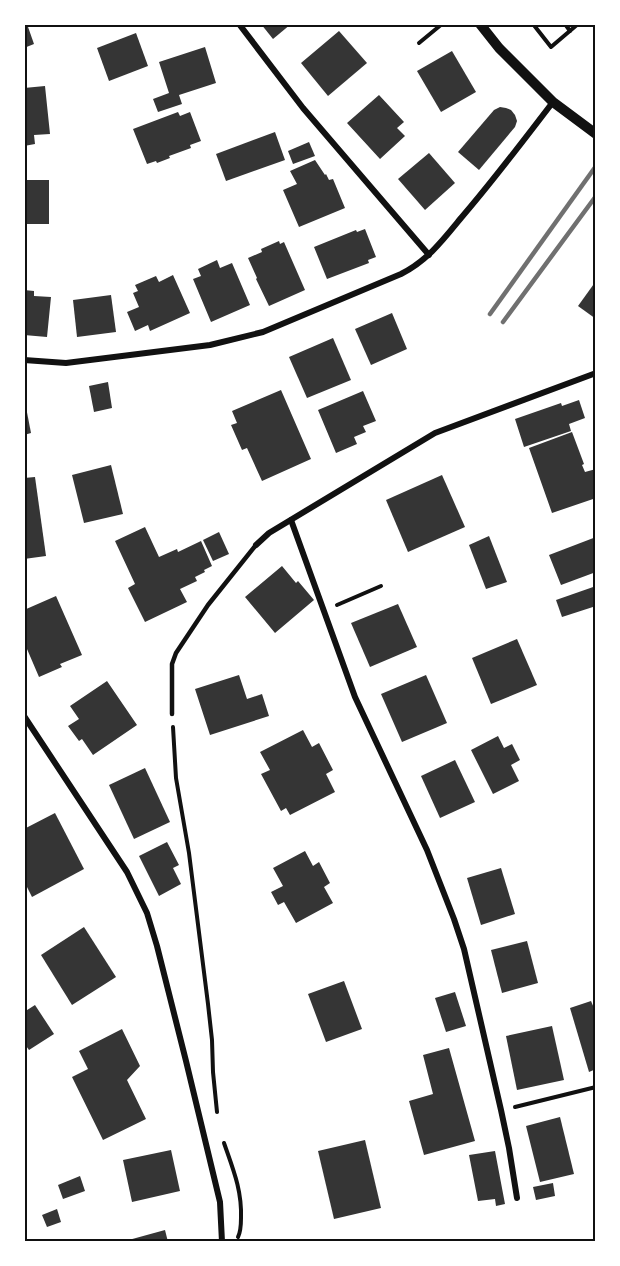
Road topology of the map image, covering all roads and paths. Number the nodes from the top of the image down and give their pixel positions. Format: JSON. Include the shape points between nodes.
{"nodes":[{"id":1,"x":239,"y":24,"type":"edge"},
{"id":2,"x":442,"y":24,"type":"edge"},
{"id":3,"x":480,"y":24,"type":"edge"},
{"id":4,"x":533,"y":24,"type":"edge"},
{"id":5,"x":565,"y":24,"type":"edge"},
{"id":6,"x":578,"y":24,"type":"edge"},
{"id":7,"x":570,"y":31,"type":"junction"},
{"id":8,"x":419,"y":43,"type":"dead end"},
{"id":9,"x":556,"y":104,"type":"junction"},
{"id":10,"x":596,"y":134,"type":"edge"},
{"id":11,"x":429,"y":255,"type":"junction"},
{"id":12,"x":24,"y":360,"type":"edge"},
{"id":13,"x":596,"y":373,"type":"edge"},
{"id":14,"x":291,"y":520,"type":"junction"},
{"id":15,"x":256,"y":545,"type":"joint"},
{"id":16,"x":381,"y":586,"type":"dead end"},
{"id":17,"x":323,"y":610,"type":"junction"},
{"id":18,"x":172,"y":714,"type":"joint"},
{"id":19,"x":24,"y":716,"type":"edge"},
{"id":20,"x":596,"y":1087,"type":"edge"},
{"id":21,"x":501,"y":1110,"type":"junction"},
{"id":22,"x":218,"y":1123,"type":"dead end"},
{"id":23,"x":223,"y":1138,"type":"dead end"},
{"id":24,"x":517,"y":1198,"type":"dead end"},
{"id":25,"x":241,"y":1218,"type":"dead end"},
{"id":26,"x":222,"y":1242,"type":"edge"}],
"edges":[{"from":1,"to":11,"type":"street","via":[[303,108]]},
{"from":2,"to":8,"type":"path"},
{"from":3,"to":9,"type":"street","via":[[498,48]]},
{"from":4,"to":7,"type":"path","via":[[551,46]]},
{"from":5,"to":7,"type":"path"},
{"from":6,"to":7,"type":"path"},
{"from":9,"to":10,"type":"street"},
{"from":9,"to":11,"type":"street"},
{"from":11,"to":12,"type":"street","via":[[401,274],[263,332],[210,345],[77,362]]},
{"from":13,"to":14,"type":"street","via":[[435,433]]},
{"from":14,"to":15,"type":"street"},
{"from":14,"to":17,"type":"street"},
{"from":15,"to":18,"type":"lane","via":[[176,653],[172,664]]},
{"from":16,"to":17,"type":"path"},
{"from":17,"to":21,"type":"street","via":[[355,697],[427,850],[454,919]]},
{"from":18,"to":22,"type":"path","via":[[209,1013]]},
{"from":19,"to":26,"type":"street","via":[[127,872],[147,913],[220,1202]]},
{"from":20,"to":21,"type":"path"},
{"from":21,"to":24,"type":"street"},
{"from":23,"to":25,"type":"path","via":[[241,1196]]}]}
